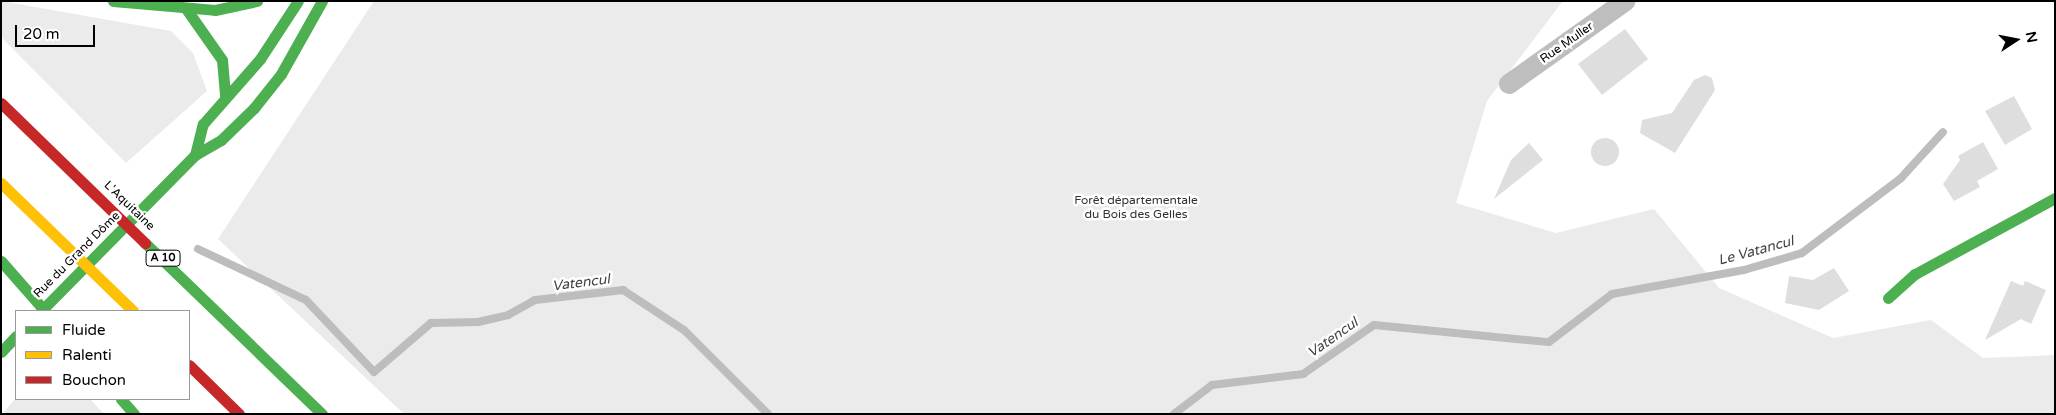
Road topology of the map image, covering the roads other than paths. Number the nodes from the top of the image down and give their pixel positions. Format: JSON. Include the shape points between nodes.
{"nodes":[{"id":1,"x":113,"y":1,"type":"edge"},
{"id":2,"x":257,"y":1,"type":"edge"},
{"id":3,"x":298,"y":1,"type":"edge"},
{"id":4,"x":322,"y":1,"type":"edge"},
{"id":5,"x":1626,"y":1,"type":"edge"},
{"id":6,"x":186,"y":10,"type":"junction"},
{"id":7,"x":1509,"y":84,"type":"dead end"},
{"id":8,"x":225,"y":98,"type":"junction"},
{"id":9,"x":1,"y":103,"type":"edge"},
{"id":10,"x":222,"y":140,"type":"junction"},
{"id":11,"x":195,"y":155,"type":"junction"},
{"id":12,"x":1,"y":183,"type":"edge"},
{"id":13,"x":2055,"y":198,"type":"edge"},
{"id":14,"x":1,"y":261,"type":"edge"},
{"id":15,"x":1888,"y":298,"type":"dead end"},
{"id":16,"x":42,"y":310,"type":"edge"},
{"id":17,"x":44,"y":310,"type":"edge"},
{"id":18,"x":132,"y":310,"type":"edge"},
{"id":19,"x":15,"y":337,"type":"edge"},
{"id":20,"x":1,"y":352,"type":"edge"},
{"id":21,"x":190,"y":366,"type":"edge"},
{"id":22,"x":122,"y":400,"type":"edge"},
{"id":23,"x":134,"y":414,"type":"edge"},
{"id":24,"x":239,"y":414,"type":"edge"},
{"id":25,"x":322,"y":414,"type":"edge"}],
"edges":[{"from":1,"to":6,"type":"main road"},
{"from":2,"to":6,"type":"main road","via":[[215,10]]},
{"from":3,"to":8,"type":"main road","via":[[260,59]]},
{"from":4,"to":10,"type":"main road","name":"Rue du Grand Dôme","via":[[281,74]]},
{"from":5,"to":7,"type":"street","name":"Rue Muller"},
{"from":6,"to":8,"type":"main road","via":[[222,60]]},
{"from":8,"to":10,"type":"main road","via":[[230,118]]},
{"from":8,"to":11,"type":"main road","via":[[203,124]]},
{"from":9,"to":25,"type":"main road","name":"L'Aquitaine","number":"A 10"},
{"from":10,"to":11,"type":"main road","name":"Rue du Grand Dôme"},
{"from":11,"to":16,"type":"main road","name":"Rue du Grand Dôme"},
{"from":12,"to":18,"type":"main road"},
{"from":13,"to":15,"type":"main road","via":[[1915,274]]},
{"from":14,"to":17,"type":"main road"},
{"from":19,"to":20,"type":"main road"},
{"from":21,"to":24,"type":"main road"},
{"from":22,"to":23,"type":"main road"}]}
